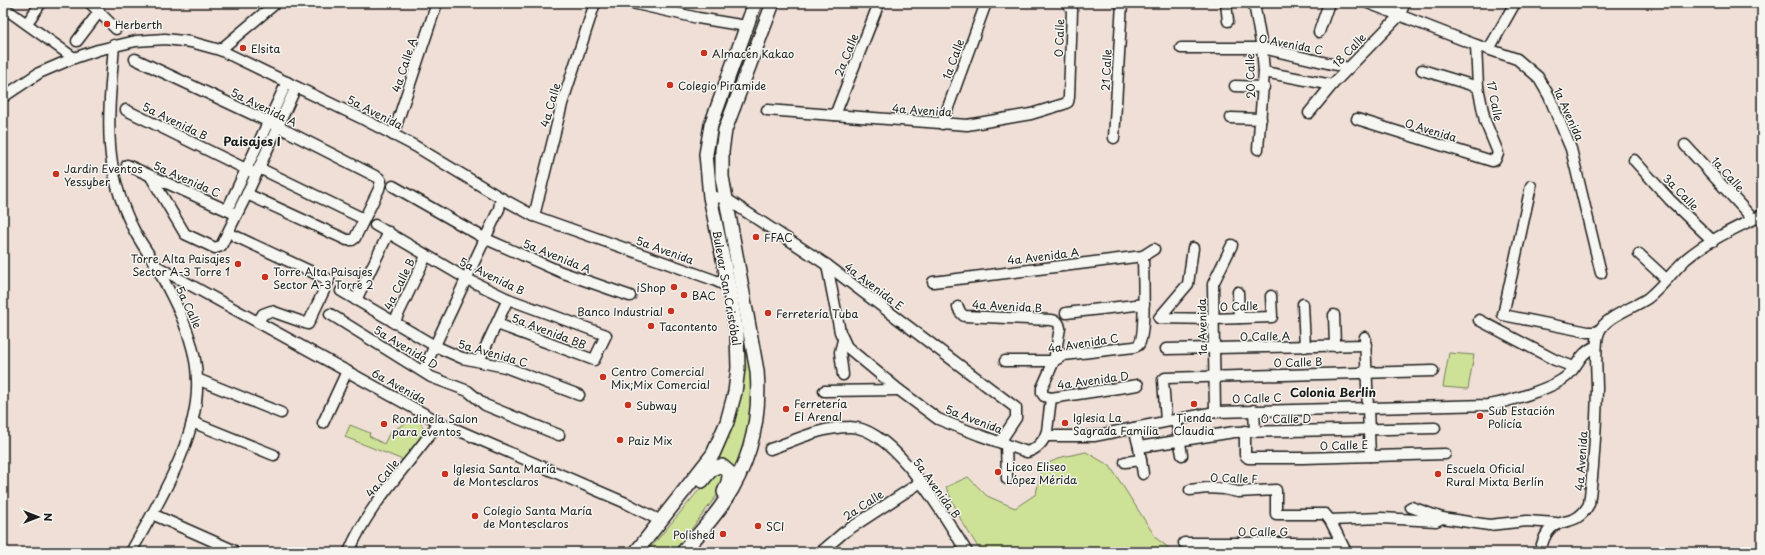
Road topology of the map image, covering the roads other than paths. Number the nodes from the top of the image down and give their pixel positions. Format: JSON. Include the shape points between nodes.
{"nodes":[{"id":1,"x":41,"y":3,"type":"edge"},
{"id":2,"x":90,"y":3,"type":"edge"},
{"id":3,"x":276,"y":3,"type":"edge"},
{"id":4,"x":437,"y":3,"type":"edge"},
{"id":5,"x":595,"y":3,"type":"edge"},
{"id":6,"x":632,"y":3,"type":"edge"},
{"id":7,"x":755,"y":3,"type":"edge"},
{"id":8,"x":772,"y":3,"type":"edge"},
{"id":9,"x":879,"y":3,"type":"edge"},
{"id":10,"x":986,"y":3,"type":"edge"},
{"id":11,"x":1122,"y":3,"type":"edge"},
{"id":12,"x":1226,"y":3,"type":"edge"},
{"id":13,"x":1254,"y":3,"type":"edge"},
{"id":14,"x":1329,"y":3,"type":"edge"},
{"id":15,"x":1368,"y":3,"type":"edge"},
{"id":16,"x":1405,"y":3,"type":"edge"},
{"id":17,"x":1515,"y":3,"type":"edge"},
{"id":18,"x":1068,"y":4,"type":"edge"},
{"id":19,"x":3,"y":7,"type":"edge"},
{"id":20,"x":99,"y":12,"type":"junction"},
{"id":21,"x":1399,"y":16,"type":"junction"},
{"id":22,"x":1228,"y":21,"type":"dead end"},
{"id":23,"x":27,"y":23,"type":"junction"},
{"id":24,"x":746,"y":26,"type":"junction"},
{"id":25,"x":116,"y":29,"type":"dead end"},
{"id":26,"x":1319,"y":32,"type":"dead end"},
{"id":27,"x":77,"y":41,"type":"dead end"},
{"id":28,"x":114,"y":45,"type":"junction"},
{"id":29,"x":1476,"y":45,"type":"junction"},
{"id":30,"x":1181,"y":48,"type":"dead end"},
{"id":31,"x":1262,"y":48,"type":"junction"},
{"id":32,"x":1489,"y":49,"type":"junction"},
{"id":33,"x":220,"y":50,"type":"junction"},
{"id":34,"x":74,"y":58,"type":"junction"},
{"id":35,"x":135,"y":59,"type":"dead end"},
{"id":36,"x":1349,"y":68,"type":"junction"},
{"id":37,"x":1422,"y":70,"type":"dead end"},
{"id":38,"x":1264,"y":72,"type":"junction"},
{"id":39,"x":292,"y":84,"type":"junction"},
{"id":40,"x":1332,"y":85,"type":"junction"},
{"id":41,"x":1235,"y":86,"type":"dead end"},
{"id":42,"x":1264,"y":87,"type":"junction"},
{"id":43,"x":1478,"y":87,"type":"junction"},
{"id":44,"x":3,"y":97,"type":"edge"},
{"id":45,"x":1069,"y":98,"type":"joint"},
{"id":46,"x":126,"y":110,"type":"dead end"},
{"id":47,"x":767,"y":110,"type":"dead end"},
{"id":48,"x":1309,"y":113,"type":"dead end"},
{"id":49,"x":835,"y":115,"type":"junction"},
{"id":50,"x":1231,"y":118,"type":"dead end"},
{"id":51,"x":1261,"y":119,"type":"junction"},
{"id":52,"x":1357,"y":119,"type":"dead end"},
{"id":53,"x":274,"y":124,"type":"junction"},
{"id":54,"x":942,"y":124,"type":"junction"},
{"id":55,"x":393,"y":135,"type":"junction"},
{"id":56,"x":1114,"y":138,"type":"dead end"},
{"id":57,"x":1685,"y":145,"type":"dead end"},
{"id":58,"x":1258,"y":149,"type":"dead end"},
{"id":59,"x":1497,"y":158,"type":"joint"},
{"id":60,"x":1634,"y":160,"type":"dead end"},
{"id":61,"x":127,"y":165,"type":"dead end"},
{"id":62,"x":254,"y":170,"type":"junction"},
{"id":63,"x":152,"y":177,"type":"junction"},
{"id":64,"x":393,"y":186,"type":"dead end"},
{"id":65,"x":1531,"y":186,"type":"dead end"},
{"id":66,"x":247,"y":194,"type":"junction"},
{"id":67,"x":710,"y":197,"type":"junction"},
{"id":68,"x":500,"y":198,"type":"junction"},
{"id":69,"x":725,"y":198,"type":"junction"},
{"id":70,"x":227,"y":210,"type":"junction"},
{"id":71,"x":237,"y":214,"type":"junction"},
{"id":72,"x":534,"y":216,"type":"junction"},
{"id":73,"x":1758,"y":217,"type":"edge"},
{"id":74,"x":364,"y":219,"type":"junction"},
{"id":75,"x":375,"y":224,"type":"dead end"},
{"id":76,"x":389,"y":232,"type":"junction"},
{"id":77,"x":235,"y":236,"type":"dead end"},
{"id":78,"x":486,"y":239,"type":"junction"},
{"id":79,"x":1712,"y":241,"type":"junction"},
{"id":80,"x":1232,"y":245,"type":"dead end"},
{"id":81,"x":1192,"y":248,"type":"dead end"},
{"id":82,"x":1154,"y":249,"type":"dead end"},
{"id":83,"x":1639,"y":254,"type":"dead end"},
{"id":84,"x":426,"y":256,"type":"junction"},
{"id":85,"x":1143,"y":256,"type":"junction"},
{"id":86,"x":827,"y":265,"type":"junction"},
{"id":87,"x":156,"y":266,"type":"junction"},
{"id":88,"x":1601,"y":273,"type":"dead end"},
{"id":89,"x":467,"y":279,"type":"junction"},
{"id":90,"x":1666,"y":279,"type":"junction"},
{"id":91,"x":933,"y":282,"type":"dead end"},
{"id":92,"x":729,"y":288,"type":"junction"},
{"id":93,"x":341,"y":291,"type":"dead end"},
{"id":94,"x":1238,"y":292,"type":"dead end"},
{"id":95,"x":630,"y":296,"type":"dead end"},
{"id":96,"x":1271,"y":296,"type":"dead end"},
{"id":97,"x":508,"y":299,"type":"junction"},
{"id":98,"x":356,"y":300,"type":"junction"},
{"id":99,"x":1144,"y":304,"type":"junction"},
{"id":100,"x":1303,"y":304,"type":"dead end"},
{"id":101,"x":958,"y":307,"type":"dead end"},
{"id":102,"x":1066,"y":313,"type":"dead end"},
{"id":103,"x":330,"y":314,"type":"dead end"},
{"id":104,"x":1334,"y":315,"type":"dead end"},
{"id":105,"x":1239,"y":318,"type":"junction"},
{"id":106,"x":1213,"y":319,"type":"junction"},
{"id":107,"x":1479,"y":320,"type":"dead end"},
{"id":108,"x":258,"y":322,"type":"junction"},
{"id":109,"x":394,"y":323,"type":"junction"},
{"id":110,"x":497,"y":324,"type":"junction"},
{"id":111,"x":1599,"y":332,"type":"junction"},
{"id":112,"x":843,"y":340,"type":"junction"},
{"id":113,"x":435,"y":346,"type":"junction"},
{"id":114,"x":1335,"y":346,"type":"junction"},
{"id":115,"x":1596,"y":346,"type":"junction"},
{"id":116,"x":753,"y":347,"type":"junction"},
{"id":117,"x":1305,"y":347,"type":"junction"},
{"id":118,"x":1166,"y":349,"type":"dead end"},
{"id":119,"x":1215,"y":350,"type":"junction"},
{"id":120,"x":594,"y":360,"type":"joint"},
{"id":121,"x":479,"y":361,"type":"junction"},
{"id":122,"x":1005,"y":361,"type":"dead end"},
{"id":123,"x":1054,"y":361,"type":"junction"},
{"id":124,"x":1574,"y":367,"type":"junction"},
{"id":125,"x":347,"y":371,"type":"junction"},
{"id":126,"x":423,"y":371,"type":"junction"},
{"id":127,"x":1433,"y":371,"type":"dead end"},
{"id":128,"x":1367,"y":372,"type":"junction"},
{"id":129,"x":844,"y":375,"type":"dead end"},
{"id":130,"x":1215,"y":376,"type":"junction"},
{"id":131,"x":197,"y":379,"type":"junction"},
{"id":132,"x":1138,"y":385,"type":"dead end"},
{"id":133,"x":898,"y":390,"type":"junction"},
{"id":134,"x":824,"y":391,"type":"dead end"},
{"id":135,"x":579,"y":395,"type":"dead end"},
{"id":136,"x":1051,"y":398,"type":"junction"},
{"id":137,"x":1368,"y":408,"type":"junction"},
{"id":138,"x":1254,"y":410,"type":"junction"},
{"id":139,"x":1214,"y":412,"type":"junction"},
{"id":140,"x":281,"y":413,"type":"dead end"},
{"id":141,"x":1176,"y":420,"type":"junction"},
{"id":142,"x":1166,"y":421,"type":"junction"},
{"id":143,"x":192,"y":422,"type":"junction"},
{"id":144,"x":439,"y":422,"type":"junction"},
{"id":145,"x":323,"y":423,"type":"dead end"},
{"id":146,"x":1134,"y":428,"type":"junction"},
{"id":147,"x":1434,"y":428,"type":"dead end"},
{"id":148,"x":1369,"y":430,"type":"junction"},
{"id":149,"x":1250,"y":431,"type":"junction"},
{"id":150,"x":559,"y":435,"type":"dead end"},
{"id":151,"x":1046,"y":436,"type":"junction"},
{"id":152,"x":1180,"y":440,"type":"junction"},
{"id":153,"x":1003,"y":443,"type":"junction"},
{"id":154,"x":1139,"y":447,"type":"junction"},
{"id":155,"x":770,"y":449,"type":"dead end"},
{"id":156,"x":1445,"y":454,"type":"dead end"},
{"id":157,"x":274,"y":455,"type":"dead end"},
{"id":158,"x":1182,"y":455,"type":"dead end"},
{"id":159,"x":1370,"y":456,"type":"junction"},
{"id":160,"x":1141,"y":460,"type":"junction"},
{"id":161,"x":1126,"y":462,"type":"dead end"},
{"id":162,"x":1143,"y":474,"type":"dead end"},
{"id":163,"x":1007,"y":479,"type":"dead end"},
{"id":164,"x":921,"y":482,"type":"junction"},
{"id":165,"x":1190,"y":490,"type":"dead end"},
{"id":166,"x":1411,"y":507,"type":"dead end"},
{"id":167,"x":152,"y":514,"type":"junction"},
{"id":168,"x":1328,"y":518,"type":"junction"},
{"id":169,"x":1442,"y":518,"type":"junction"},
{"id":170,"x":661,"y":521,"type":"junction"},
{"id":171,"x":1556,"y":523,"type":"junction"},
{"id":172,"x":1184,"y":543,"type":"dead end"},
{"id":173,"x":1344,"y":547,"type":"edge"},
{"id":174,"x":233,"y":550,"type":"dead end"},
{"id":175,"x":131,"y":552,"type":"edge"},
{"id":176,"x":349,"y":552,"type":"edge"},
{"id":177,"x":636,"y":552,"type":"edge"},
{"id":178,"x":643,"y":552,"type":"edge"},
{"id":179,"x":678,"y":552,"type":"edge"},
{"id":180,"x":683,"y":552,"type":"edge"},
{"id":181,"x":821,"y":552,"type":"edge"},
{"id":182,"x":967,"y":552,"type":"edge"},
{"id":183,"x":1540,"y":552,"type":"edge"}],
"edges":[{"from":1,"to":23,"type":"street"},
{"from":2,"to":20,"type":"street"},
{"from":3,"to":33,"type":"street"},
{"from":4,"to":55,"type":"street","name":"4a Calle A"},
{"from":5,"to":72,"type":"street","name":"4a Calle","via":[[562,104]]},
{"from":6,"to":24,"type":"street"},
{"from":7,"to":24,"type":"main road","name":"Bulevar San Cristóbal"},
{"from":8,"to":69,"type":"main road","name":"Bulevar San Cristóbal","via":[[725,130],[722,177]]},
{"from":9,"to":49,"type":"street","name":"2a Calle"},
{"from":10,"to":54,"type":"street","name":"1a Calle"},
{"from":11,"to":56,"type":"street","name":"21 Calle"},
{"from":12,"to":22,"type":"street"},
{"from":13,"to":31,"type":"street","name":"20 Calle"},
{"from":14,"to":26,"type":"street"},
{"from":15,"to":21,"type":"street","name":"1a Avenida"},
{"from":16,"to":21,"type":"street","name":"18 Calle"},
{"from":17,"to":32,"type":"street"},
{"from":18,"to":45,"type":"street","name":"0 Calle","via":[[1072,10]]},
{"from":19,"to":23,"type":"street"},
{"from":20,"to":25,"type":"street"},
{"from":20,"to":27,"type":"street"},
{"from":21,"to":29,"type":"street","name":"1a Avenida"},
{"from":21,"to":36,"type":"street","name":"18 Calle"},
{"from":23,"to":34,"type":"street"},
{"from":24,"to":67,"type":"main road","name":"Bulevar San Cristóbal","via":[[711,125],[706,154]]},
{"from":28,"to":33,"type":"street","name":"5a Avenida","via":[[165,39],[191,42]]},
{"from":28,"to":34,"type":"street","name":"5a Avenida"},
{"from":28,"to":87,"type":"street","name":"5a Calle","via":[[108,131],[110,153],[114,174],[132,226]]},
{"from":29,"to":32,"type":"street","name":"1a Avenida"},
{"from":29,"to":43,"type":"street","name":"17 Calle"},
{"from":30,"to":31,"type":"street","name":"0 Avenida C"},
{"from":31,"to":36,"type":"street","name":"0 Avenida C"},
{"from":31,"to":38,"type":"street","name":"20 Calle"},
{"from":32,"to":88,"type":"street","name":"1a Avenida","via":[[1517,59],[1538,77],[1549,96],[1571,149]]},
{"from":33,"to":39,"type":"street","name":"5a Avenida"},
{"from":34,"to":44,"type":"street","name":"5a Avenida","via":[[39,74]]},
{"from":35,"to":53,"type":"street","name":"5a Avenida A"},
{"from":36,"to":40,"type":"street","name":"18 Calle"},
{"from":37,"to":43,"type":"street"},
{"from":38,"to":40,"type":"street"},
{"from":38,"to":42,"type":"street","name":"20 Calle"},
{"from":39,"to":53,"type":"street"},
{"from":39,"to":55,"type":"street","name":"5a Avenida"},
{"from":40,"to":48,"type":"street","name":"18 Calle"},
{"from":41,"to":42,"type":"street"},
{"from":42,"to":51,"type":"street","name":"20 Calle"},
{"from":43,"to":59,"type":"street","name":"17 Calle","via":[[1485,121],[1497,150]]},
{"from":45,"to":54,"type":"street","name":"4a Avenida","via":[[1064,104],[1031,114],[967,125]]},
{"from":46,"to":62,"type":"street","name":"5a Avenida B"},
{"from":47,"to":49,"type":"street","name":"4a Avenida"},
{"from":49,"to":54,"type":"street","name":"4a Avenida"},
{"from":50,"to":51,"type":"street"},
{"from":51,"to":58,"type":"street","name":"20 Calle"},
{"from":52,"to":59,"type":"street","name":"0 Avenida","via":[[1492,161]]},
{"from":53,"to":62,"type":"street"},
{"from":53,"to":74,"type":"street","name":"5a Avenida A","via":[[379,178],[379,189]]},
{"from":55,"to":68,"type":"street","name":"5a Avenida"},
{"from":57,"to":73,"type":"street","name":"1a Calle"},
{"from":60,"to":79,"type":"street","name":"3a Calle"},
{"from":61,"to":63,"type":"street","name":"5a Avenida C"},
{"from":62,"to":66,"type":"street"},
{"from":62,"to":70,"type":"street"},
{"from":62,"to":74,"type":"street","name":"5a Avenida B"},
{"from":63,"to":70,"type":"street","name":"5a Avenida C"},
{"from":63,"to":71,"type":"street","via":[[185,234],[215,248],[221,246]]},
{"from":64,"to":78,"type":"street","name":"5a Avenida A"},
{"from":65,"to":111,"type":"street","via":[[1503,315]]},
{"from":66,"to":71,"type":"street"},
{"from":66,"to":74,"type":"street","via":[[347,240],[355,238]]},
{"from":67,"to":69,"type":"street","name":"4a Avenida E"},
{"from":67,"to":92,"type":"main road","name":"Bulevar San Cristóbal"},
{"from":68,"to":72,"type":"street","name":"5a Avenida"},
{"from":68,"to":78,"type":"street","via":[[499,209]]},
{"from":69,"to":86,"type":"street","name":"4a Avenida E"},
{"from":69,"to":116,"type":"main road","name":"Bulevar San Cristóbal"},
{"from":70,"to":71,"type":"street","name":"5a Avenida C"},
{"from":72,"to":92,"type":"street","name":"5a Avenida","via":[[714,280]]},
{"from":73,"to":79,"type":"street"},
{"from":75,"to":76,"type":"street","name":"5a Avenida B"},
{"from":76,"to":84,"type":"street","name":"5a Avenida B"},
{"from":76,"to":98,"type":"street"},
{"from":77,"to":108,"type":"street","via":[[329,280],[308,324],[271,311],[262,314]]},
{"from":78,"to":89,"type":"street"},
{"from":78,"to":95,"type":"street","name":"5a Avenida A","via":[[561,272]]},
{"from":79,"to":90,"type":"street","via":[[1687,259]]},
{"from":80,"to":106,"type":"street","name":"1a Avenida","via":[[1213,284]]},
{"from":81,"to":106,"type":"street","name":"0 Calle","via":[[1188,284],[1159,318]]},
{"from":82,"to":85,"type":"street","name":"4a Avenida A"},
{"from":83,"to":90,"type":"street"},
{"from":84,"to":89,"type":"street","name":"5a Avenida B"},
{"from":84,"to":109,"type":"street","name":"4a Calle B"},
{"from":85,"to":91,"type":"street","name":"4a Avenida A"},
{"from":85,"to":99,"type":"street"},
{"from":86,"to":112,"type":"street"},
{"from":86,"to":153,"type":"street","name":"4a Avenida E","via":[[1016,408],[1016,418]]},
{"from":87,"to":108,"type":"street","name":"6a Avenida"},
{"from":87,"to":131,"type":"street","name":"5a Calle","via":[[188,332]]},
{"from":89,"to":97,"type":"street","name":"5a Avenida B"},
{"from":89,"to":113,"type":"street"},
{"from":90,"to":111,"type":"street","via":[[1648,298],[1609,320]]},
{"from":92,"to":116,"type":"main road","via":[[737,293],[744,329]]},
{"from":92,"to":170,"type":"main road","name":"Bulevar San Cristóbal","via":[[737,334],[738,368],[727,422],[713,454]]},
{"from":93,"to":98,"type":"street","name":"5a Avenida C"},
{"from":94,"to":105,"type":"street"},
{"from":96,"to":105,"type":"street","name":"0 Calle","via":[[1272,317]]},
{"from":97,"to":110,"type":"street"},
{"from":97,"to":120,"type":"street","name":"5a Avenida B","via":[[606,336]]},
{"from":98,"to":109,"type":"street","name":"5a Avenida C"},
{"from":99,"to":102,"type":"street"},
{"from":99,"to":123,"type":"street","name":"4a Avenida C","via":[[1142,338],[1139,344],[1134,347],[1064,355]]},
{"from":100,"to":117,"type":"street"},
{"from":101,"to":123,"type":"street","name":"4a Avenida B","via":[[964,316],[1056,321],[1060,328]]},
{"from":103,"to":126,"type":"street","name":"5a Avenida D"},
{"from":104,"to":114,"type":"street"},
{"from":105,"to":106,"type":"street","name":"0 Calle"},
{"from":106,"to":119,"type":"street","name":"1a Avenida"},
{"from":107,"to":124,"type":"street","via":[[1555,360]]},
{"from":108,"to":125,"type":"street","name":"6a Avenida"},
{"from":109,"to":113,"type":"street","name":"5a Avenida C"},
{"from":110,"to":120,"type":"street","name":"5a Avenida BB"},
{"from":110,"to":121,"type":"street"},
{"from":111,"to":115,"type":"street","name":"4a Avenida"},
{"from":112,"to":129,"type":"street","via":[[840,352]]},
{"from":112,"to":133,"type":"street","name":"5a Avenida","via":[[847,347]]},
{"from":113,"to":121,"type":"street","name":"5a Avenida C","via":[[462,358]]},
{"from":113,"to":126,"type":"street"},
{"from":114,"to":117,"type":"street","name":"0 Calle A"},
{"from":114,"to":128,"type":"street","name":"0 Calle A","via":[[1366,341]]},
{"from":115,"to":124,"type":"street","name":"0 Calle C","via":[[1583,353]]},
{"from":115,"to":171,"type":"street","name":"4a Avenida","via":[[1596,420],[1589,504],[1585,513],[1576,519]]},
{"from":116,"to":180,"type":"main road","name":"Bulevar San Cristóbal","via":[[759,400],[747,458],[723,504]]},
{"from":117,"to":119,"type":"street","name":"0 Calle A"},
{"from":118,"to":119,"type":"street","name":"0 Calle A"},
{"from":119,"to":130,"type":"street","name":"1a Avenida"},
{"from":121,"to":135,"type":"street","name":"5a Avenida C","via":[[505,367]]},
{"from":122,"to":123,"type":"street","name":"4a Avenida C"},
{"from":123,"to":136,"type":"street","via":[[1042,388],[1044,396]]},
{"from":124,"to":137,"type":"street","name":"0 Calle C","via":[[1567,376],[1556,383],[1497,403]]},
{"from":125,"to":144,"type":"street","name":"6a Avenida"},
{"from":125,"to":145,"type":"street"},
{"from":126,"to":150,"type":"street","name":"5a Avenida D","via":[[431,377],[468,391],[485,405]]},
{"from":127,"to":128,"type":"street","name":"0 Calle B"},
{"from":128,"to":130,"type":"street","name":"0 Calle B"},
{"from":128,"to":137,"type":"street"},
{"from":130,"to":139,"type":"street","name":"1a Avenida"},
{"from":130,"to":142,"type":"street","name":"0 Calle B","via":[[1164,379]]},
{"from":131,"to":140,"type":"street"},
{"from":131,"to":143,"type":"street","name":"5a Calle"},
{"from":132,"to":136,"type":"street","name":"4a Avenida D"},
{"from":133,"to":134,"type":"street"},
{"from":133,"to":153,"type":"street","name":"5a Avenida","via":[[938,418],[963,430]]},
{"from":136,"to":151,"type":"street"},
{"from":137,"to":138,"type":"street","name":"0 Calle C"},
{"from":137,"to":148,"type":"street"},
{"from":138,"to":139,"type":"street","name":"0 Calle C"},
{"from":138,"to":149,"type":"street"},
{"from":139,"to":141,"type":"street","name":"0 Calle C"},
{"from":141,"to":142,"type":"street","name":"0 Calle C"},
{"from":141,"to":152,"type":"street"},
{"from":142,"to":146,"type":"street","name":"0 Calle C"},
{"from":143,"to":157,"type":"street"},
{"from":143,"to":167,"type":"street","name":"5a Calle","via":[[177,465]]},
{"from":144,"to":170,"type":"street","name":"6a Avenida"},
{"from":144,"to":176,"type":"street","name":"4a Calle","via":[[370,512]]},
{"from":146,"to":151,"type":"street","name":"0 Calle C","via":[[1094,436]]},
{"from":146,"to":154,"type":"street"},
{"from":147,"to":148,"type":"street","name":"0 Calle D"},
{"from":148,"to":149,"type":"street","name":"0 Calle D"},
{"from":148,"to":159,"type":"street"},
{"from":149,"to":152,"type":"street","name":"0 Calle D"},
{"from":149,"to":159,"type":"street","name":"0 Calle E","via":[[1245,455],[1248,458]]},
{"from":151,"to":153,"type":"street","name":"5a Avenida","via":[[1040,445],[1027,452]]},
{"from":152,"to":154,"type":"street","name":"0 Calle D"},
{"from":152,"to":158,"type":"street"},
{"from":153,"to":163,"type":"street"},
{"from":154,"to":160,"type":"street"},
{"from":155,"to":164,"type":"street","name":"5a Avenida B","via":[[830,429],[865,429],[894,450]]},
{"from":156,"to":159,"type":"street","name":"0 Calle E"},
{"from":160,"to":161,"type":"street"},
{"from":160,"to":162,"type":"street"},
{"from":164,"to":181,"type":"street","name":"2a Calle","via":[[843,533]]},
{"from":164,"to":182,"type":"street","name":"5a Avenida B"},
{"from":165,"to":168,"type":"street","name":"0 Calle F","via":[[1275,490],[1277,514]]},
{"from":166,"to":169,"type":"street","name":"0 Calle F"},
{"from":167,"to":174,"type":"street"},
{"from":167,"to":175,"type":"street","name":"5a Calle"},
{"from":168,"to":169,"type":"street","name":"0 Calle F","via":[[1436,521]]},
{"from":168,"to":173,"type":"street"},
{"from":169,"to":171,"type":"street","name":"0 Calle F","via":[[1489,525],[1527,521]]},
{"from":170,"to":177,"type":"main road","name":"Bulevar San Cristóbal"},
{"from":171,"to":183,"type":"street","via":[[1544,536]]},
{"from":172,"to":173,"type":"street","name":"0 Calle G"},
{"from":178,"to":179,"type":"main road","via":[[710,471],[722,466],[729,472],[724,491]]}]}
